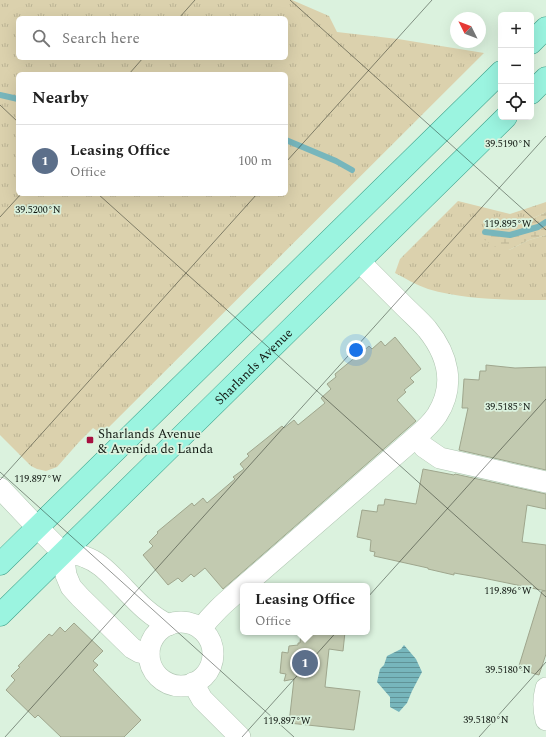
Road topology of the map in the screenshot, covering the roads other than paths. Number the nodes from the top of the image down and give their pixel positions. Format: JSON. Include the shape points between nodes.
{"nodes":[{"id":1,"x":546,"y":28,"type":"edge"},
{"id":2,"x":534,"y":40,"type":"edge"},
{"id":3,"x":498,"y":75,"type":"edge"},
{"id":4,"x":546,"y":78,"type":"edge"},
{"id":5,"x":534,"y":90,"type":"edge"},
{"id":6,"x":503,"y":120,"type":"edge"},
{"id":7,"x":360,"y":262,"type":"junction"},
{"id":8,"x":416,"y":438,"type":"junction"},
{"id":9,"x":546,"y":482,"type":"edge"},
{"id":10,"x":0,"y":488,"type":"edge"},
{"id":11,"x":37,"y":527,"type":"junction"},
{"id":12,"x":63,"y":553,"type":"junction"},
{"id":13,"x":0,"y":564,"type":"edge"},
{"id":14,"x":247,"y":583,"type":"edge"},
{"id":15,"x":240,"y":589,"type":"edge"},
{"id":16,"x":0,"y":615,"type":"edge"},
{"id":17,"x":169,"y":625,"type":"junction"},
{"id":18,"x":201,"y":629,"type":"junction"},
{"id":19,"x":149,"y":654,"type":"junction"},
{"id":20,"x":193,"y":683,"type":"junction"},
{"id":21,"x":546,"y":688,"type":"edge"},
{"id":22,"x":546,"y":720,"type":"edge"},
{"id":23,"x":240,"y":737,"type":"edge"}],
"edges":[{"from":1,"to":2,"type":"main road"},
{"from":3,"to":11,"type":"main road"},
{"from":4,"to":5,"type":"main road"},
{"from":6,"to":7,"type":"main road","name":"Sharlands Avenue"},
{"from":7,"to":8,"type":"street","via":[[426,328],[444,356],[448,370],[448,385],[444,401],[436,416]]},
{"from":7,"to":12,"type":"main road","name":"Sharlands Avenue"},
{"from":8,"to":9,"type":"street","via":[[440,458]]},
{"from":8,"to":14,"type":"street"},
{"from":10,"to":11,"type":"street"},
{"from":11,"to":12,"type":"street"},
{"from":11,"to":13,"type":"main road"},
{"from":12,"to":16,"type":"main road","name":"Sharlands Avenue"},
{"from":12,"to":17,"type":"street","via":[[84,556],[97,562],[148,612]]},
{"from":12,"to":19,"type":"street","via":[[66,575],[71,587],[132,648]]},
{"from":15,"to":18,"type":"street"},
{"from":17,"to":18,"type":"street","via":[[188,622]]},
{"from":17,"to":19,"type":"street","via":[[161,629],[152,640]]},
{"from":18,"to":20,"type":"street","via":[[210,640],[213,654],[210,668],[201,679]]},
{"from":19,"to":20,"type":"street","via":[[152,668],[161,679],[174,686]]},
{"from":20,"to":23,"type":"street","via":[[202,699]]},
{"from":21,"to":22,"type":"street","via":[[543,698]]}]}
